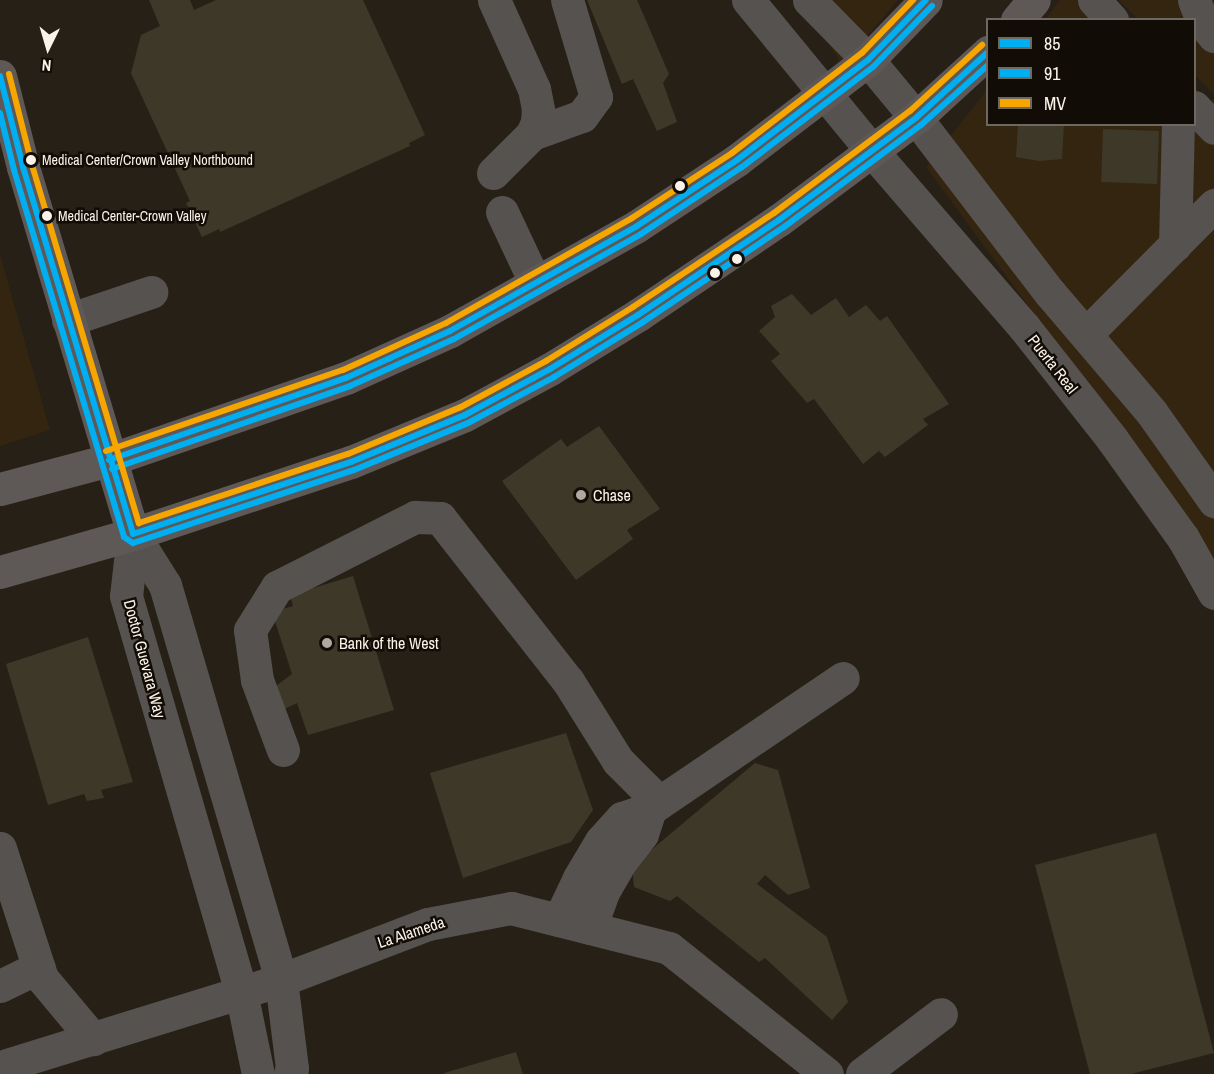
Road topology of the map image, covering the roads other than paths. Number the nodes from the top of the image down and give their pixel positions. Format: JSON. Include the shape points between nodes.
{"nodes":[{"id":1,"x":494,"y":0,"type":"edge"},
{"id":2,"x":567,"y":0,"type":"edge"},
{"id":3,"x":748,"y":0,"type":"edge"},
{"id":4,"x":809,"y":0,"type":"edge"},
{"id":5,"x":926,"y":0,"type":"edge"},
{"id":6,"x":1034,"y":0,"type":"edge"},
{"id":7,"x":1094,"y":0,"type":"edge"},
{"id":8,"x":1194,"y":0,"type":"edge"},
{"id":9,"x":1019,"y":18,"type":"edge"},
{"id":10,"x":1110,"y":18,"type":"edge"},
{"id":11,"x":1214,"y":36,"type":"edge"},
{"id":12,"x":986,"y":53,"type":"edge"},
{"id":13,"x":868,"y":60,"type":"junction"},
{"id":14,"x":0,"y":76,"type":"edge"},
{"id":15,"x":825,"y":93,"type":"junction"},
{"id":16,"x":1196,"y":109,"type":"edge"},
{"id":17,"x":916,"y":118,"type":"junction"},
{"id":18,"x":1178,"y":126,"type":"edge"},
{"id":19,"x":1214,"y":128,"type":"edge"},
{"id":20,"x":532,"y":134,"type":"junction"},
{"id":21,"x":872,"y":151,"type":"junction"},
{"id":22,"x":493,"y":173,"type":"dead end"},
{"id":23,"x":1214,"y":205,"type":"edge"},
{"id":24,"x":502,"y":212,"type":"dead end"},
{"id":25,"x":1175,"y":245,"type":"junction"},
{"id":26,"x":536,"y":282,"type":"junction"},
{"id":27,"x":151,"y":292,"type":"dead end"},
{"id":28,"x":68,"y":320,"type":"junction"},
{"id":29,"x":1086,"y":334,"type":"junction"},
{"id":30,"x":109,"y":460,"type":"junction"},
{"id":31,"x":0,"y":489,"type":"edge"},
{"id":32,"x":1214,"y":501,"type":"edge"},
{"id":33,"x":133,"y":534,"type":"junction"},
{"id":34,"x":0,"y":572,"type":"edge"},
{"id":35,"x":1211,"y":579,"type":"edge"},
{"id":36,"x":843,"y":678,"type":"dead end"},
{"id":37,"x":283,"y":750,"type":"dead end"},
{"id":38,"x":654,"y":806,"type":"junction"},
{"id":39,"x":0,"y":848,"type":"edge"},
{"id":40,"x":574,"y":924,"type":"junction"},
{"id":41,"x":39,"y":967,"type":"junction"},
{"id":42,"x":280,"y":980,"type":"junction"},
{"id":43,"x":0,"y":986,"type":"edge"},
{"id":44,"x":241,"y":992,"type":"junction"},
{"id":45,"x":941,"y":1014,"type":"dead end"},
{"id":46,"x":93,"y":1039,"type":"junction"},
{"id":47,"x":0,"y":1067,"type":"edge"},
{"id":48,"x":258,"y":1074,"type":"edge"},
{"id":49,"x":290,"y":1074,"type":"edge"},
{"id":50,"x":827,"y":1074,"type":"edge"},
{"id":51,"x":862,"y":1074,"type":"edge"}],
"edges":[{"from":1,"to":20,"type":"street","via":[[534,89],[538,109]]},
{"from":2,"to":20,"type":"street","via":[[596,97],[582,116]]},
{"from":3,"to":15,"type":"street","name":"Puerta Real"},
{"from":4,"to":13,"type":"street"},
{"from":5,"to":13,"type":"main road"},
{"from":6,"to":9,"type":"main road"},
{"from":7,"to":10,"type":"street"},
{"from":8,"to":11,"type":"street","via":[[1203,23]]},
{"from":12,"to":17,"type":"main road"},
{"from":13,"to":15,"type":"main road"},
{"from":13,"to":17,"type":"street"},
{"from":14,"to":28,"type":"main road"},
{"from":15,"to":21,"type":"street","name":"Puerta Real"},
{"from":15,"to":26,"type":"main road","via":[[737,160],[637,226]]},
{"from":16,"to":19,"type":"street"},
{"from":17,"to":21,"type":"main road"},
{"from":17,"to":29,"type":"street"},
{"from":18,"to":25,"type":"street"},
{"from":20,"to":22,"type":"street"},
{"from":21,"to":33,"type":"main road","via":[[779,220],[638,315],[465,415],[351,462]]},
{"from":21,"to":35,"type":"street","name":"Puerta Real","via":[[1024,327],[1112,439]]},
{"from":23,"to":25,"type":"street"},
{"from":24,"to":26,"type":"street"},
{"from":25,"to":29,"type":"street"},
{"from":26,"to":30,"type":"main road","via":[[450,331],[346,378]]},
{"from":27,"to":28,"type":"street"},
{"from":28,"to":30,"type":"main road"},
{"from":29,"to":32,"type":"street","via":[[1152,413]]},
{"from":30,"to":31,"type":"main road"},
{"from":30,"to":33,"type":"main road"},
{"from":33,"to":34,"type":"main road"},
{"from":33,"to":42,"type":"street","via":[[165,585]]},
{"from":33,"to":44,"type":"street","name":"Doctor Guevara Way","via":[[126,596]]},
{"from":36,"to":38,"type":"street"},
{"from":37,"to":38,"type":"street","via":[[257,680],[250,630],[277,587],[415,517],[440,518],[568,681],[618,761]]},
{"from":38,"to":40,"type":"street","via":[[642,834],[603,892]]},
{"from":39,"to":41,"type":"street"},
{"from":40,"to":42,"type":"street","name":"La Alameda","via":[[510,908],[428,924]]},
{"from":40,"to":50,"type":"street","name":"La Alameda","via":[[669,948]]},
{"from":41,"to":43,"type":"street"},
{"from":41,"to":46,"type":"street","via":[[42,978]]},
{"from":42,"to":44,"type":"street","name":"La Alameda"},
{"from":42,"to":49,"type":"street"},
{"from":44,"to":46,"type":"street","name":"La Alameda"},
{"from":44,"to":48,"type":"street","name":"Doctor Guevara Way"},
{"from":45,"to":51,"type":"street"},
{"from":46,"to":47,"type":"street","name":"La Alameda"}]}
